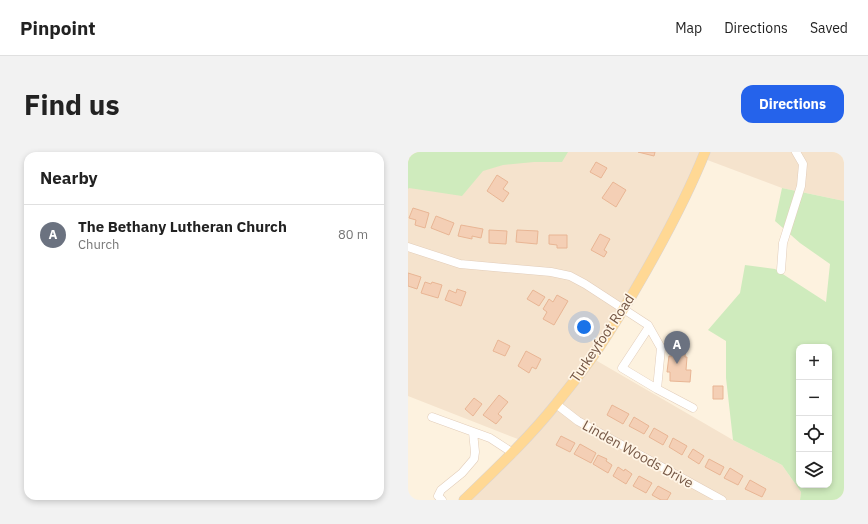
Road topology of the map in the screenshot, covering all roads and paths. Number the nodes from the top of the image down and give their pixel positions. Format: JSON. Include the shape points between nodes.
{"nodes":[{"id":1,"x":705,"y":152,"type":"edge"},
{"id":2,"x":796,"y":152,"type":"edge"},
{"id":3,"x":408,"y":248,"type":"edge"},
{"id":4,"x":781,"y":270,"type":"dead end"},
{"id":5,"x":623,"y":309,"type":"junction"},
{"id":6,"x":649,"y":327,"type":"junction"},
{"id":7,"x":657,"y":389,"type":"junction"},
{"id":8,"x":556,"y":404,"type":"junction"},
{"id":9,"x":694,"y":408,"type":"dead end"},
{"id":10,"x":432,"y":417,"type":"dead end"},
{"id":11,"x":473,"y":432,"type":"junction"},
{"id":12,"x":513,"y":453,"type":"junction"},
{"id":13,"x":442,"y":500,"type":"edge"},
{"id":14,"x":464,"y":500,"type":"edge"},
{"id":15,"x":722,"y":500,"type":"edge"}],
"edges":[{"from":1,"to":5,"type":"main road","name":"Turkeyfoot Road","via":[[660,244]]},
{"from":2,"to":4,"type":"street","via":[[803,164],[801,186],[783,243]]},
{"from":3,"to":5,"type":"street","via":[[460,264],[570,276]]},
{"from":5,"to":6,"type":"street"},
{"from":5,"to":8,"type":"main road","name":"Turkeyfoot Road","via":[[592,358]]},
{"from":6,"to":7,"type":"street","via":[[661,348]]},
{"from":6,"to":7,"type":"street","via":[[622,368]]},
{"from":7,"to":9,"type":"street"},
{"from":8,"to":12,"type":"main road","name":"Turkeyfoot Road"},
{"from":8,"to":15,"type":"street","name":"Linden Woods Drive","via":[[578,422]]},
{"from":10,"to":11,"type":"street"},
{"from":11,"to":12,"type":"street","via":[[490,438]]},
{"from":11,"to":13,"type":"street","via":[[474,460],[441,490],[438,496]]},
{"from":12,"to":14,"type":"main road","name":"Turkeyfoot Road"}]}
